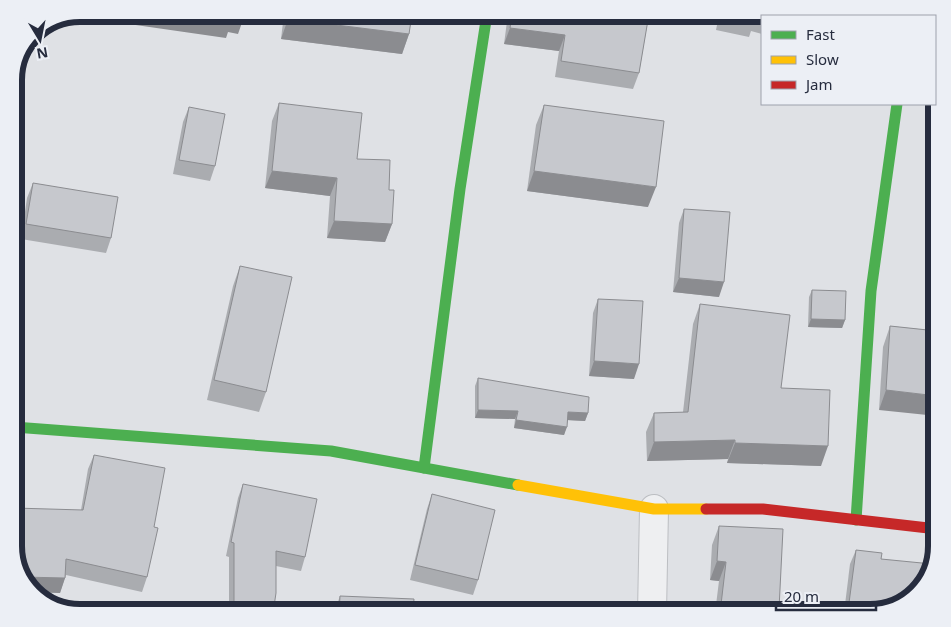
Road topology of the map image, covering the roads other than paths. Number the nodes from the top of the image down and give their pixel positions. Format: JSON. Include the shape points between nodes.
{"nodes":[{"id":1,"x":486,"y":22,"type":"edge"},
{"id":2,"x":896,"y":105,"type":"edge"},
{"id":3,"x":23,"y":428,"type":"edge"},
{"id":4,"x":424,"y":468,"type":"junction"},
{"id":5,"x":654,"y":509,"type":"junction"},
{"id":6,"x":856,"y":520,"type":"junction"},
{"id":7,"x":929,"y":528,"type":"edge"},
{"id":8,"x":652,"y":604,"type":"edge"}],
"edges":[{"from":1,"to":4,"type":"street","via":[[460,189]]},
{"from":2,"to":6,"type":"street","via":[[871,291]]},
{"from":3,"to":4,"type":"street","via":[[330,451]]},
{"from":4,"to":5,"type":"street"},
{"from":5,"to":6,"type":"street","via":[[763,509]]},
{"from":5,"to":8,"type":"street"},
{"from":6,"to":7,"type":"street"}]}
